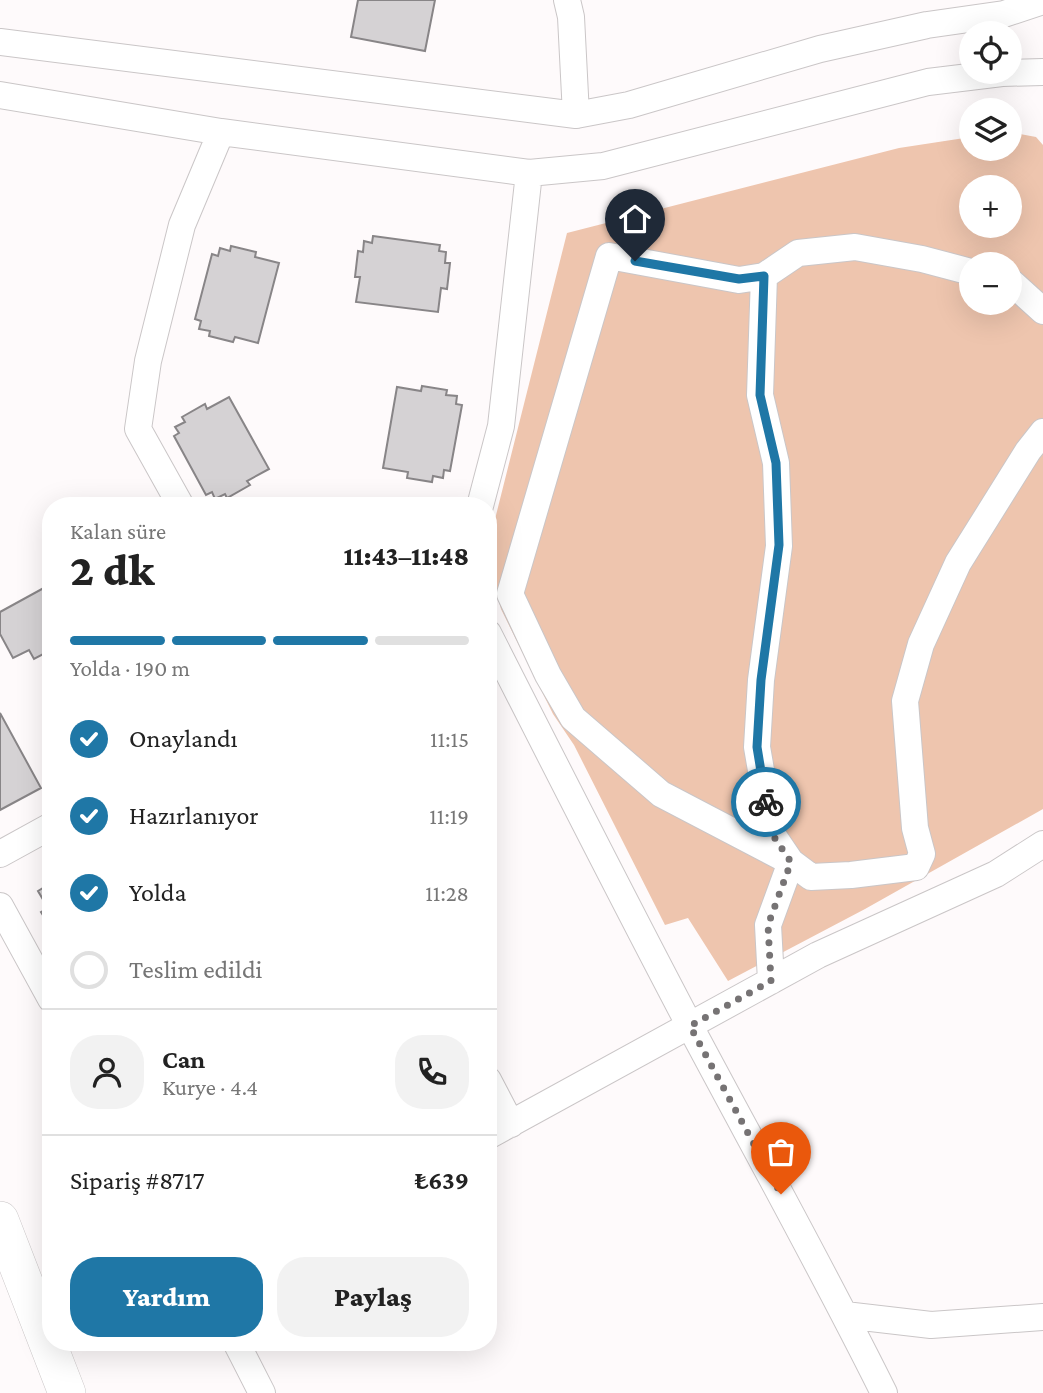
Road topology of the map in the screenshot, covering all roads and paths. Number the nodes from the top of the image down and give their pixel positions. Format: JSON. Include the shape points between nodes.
{"nodes":[{"id":1,"x":566,"y":0,"type":"edge"},
{"id":2,"x":1042,"y":2,"type":"edge"},
{"id":3,"x":0,"y":43,"type":"edge"},
{"id":4,"x":1043,"y":72,"type":"edge"},
{"id":5,"x":0,"y":95,"type":"edge"},
{"id":6,"x":576,"y":115,"type":"junction"},
{"id":7,"x":221,"y":132,"type":"junction"},
{"id":8,"x":529,"y":173,"type":"junction"},
{"id":9,"x":959,"y":268,"type":"edge"},
{"id":10,"x":764,"y":276,"type":"junction"},
{"id":11,"x":1022,"y":292,"type":"edge"},
{"id":12,"x":1043,"y":311,"type":"edge"},
{"id":13,"x":1043,"y":432,"type":"edge"},
{"id":14,"x":176,"y":497,"type":"edge"},
{"id":15,"x":482,"y":497,"type":"edge"},
{"id":16,"x":497,"y":651,"type":"edge"},
{"id":17,"x":42,"y":831,"type":"edge"},
{"id":18,"x":1043,"y":844,"type":"edge"},
{"id":19,"x":0,"y":854,"type":"edge"},
{"id":20,"x":791,"y":862,"type":"junction"},
{"id":21,"x":0,"y":906,"type":"edge"},
{"id":22,"x":771,"y":981,"type":"junction"},
{"id":23,"x":42,"y":983,"type":"edge"},
{"id":24,"x":690,"y":1026,"type":"junction"},
{"id":25,"x":500,"y":1130,"type":"edge"},
{"id":26,"x":0,"y":1220,"type":"edge"},
{"id":27,"x":845,"y":1315,"type":"junction"},
{"id":28,"x":1043,"y":1317,"type":"edge"},
{"id":29,"x":42,"y":1328,"type":"edge"},
{"id":30,"x":51,"y":1351,"type":"edge"},
{"id":31,"x":241,"y":1351,"type":"edge"},
{"id":32,"x":67,"y":1393,"type":"edge"},
{"id":33,"x":262,"y":1393,"type":"edge"},
{"id":34,"x":884,"y":1393,"type":"edge"}],
"edges":[{"from":1,"to":6,"type":"street"},
{"from":2,"to":6,"type":"street","via":[[1004,14],[927,25],[820,50],[629,105]]},
{"from":3,"to":6,"type":"street"},
{"from":4,"to":8,"type":"street","via":[[928,82],[603,166]]},
{"from":5,"to":7,"type":"street"},
{"from":7,"to":8,"type":"street"},
{"from":7,"to":14,"type":"street","via":[[182,225],[148,361],[138,429]]},
{"from":8,"to":15,"type":"street","via":[[501,426]]},
{"from":9,"to":10,"type":"street","via":[[855,247],[798,253]]},
{"from":10,"to":20,"type":"street","via":[[760,395],[776,463],[779,545],[757,747],[772,834]]},
{"from":10,"to":20,"type":"street","via":[[739,279],[609,256],[510,594],[573,718],[661,794]]},
{"from":11,"to":12,"type":"street"},
{"from":13,"to":20,"type":"street","via":[[958,563],[921,644],[905,701],[915,828],[922,854],[916,867],[811,877]]},
{"from":16,"to":24,"type":"street"},
{"from":17,"to":19,"type":"street"},
{"from":18,"to":22,"type":"street","via":[[996,874]]},
{"from":20,"to":22,"type":"street","via":[[768,925]]},
{"from":21,"to":23,"type":"street"},
{"from":22,"to":24,"type":"street"},
{"from":24,"to":25,"type":"street"},
{"from":24,"to":27,"type":"street"},
{"from":26,"to":29,"type":"highway"},
{"from":27,"to":28,"type":"street","via":[[931,1325]]},
{"from":27,"to":34,"type":"street"},
{"from":30,"to":32,"type":"highway"},
{"from":31,"to":33,"type":"street"}]}
